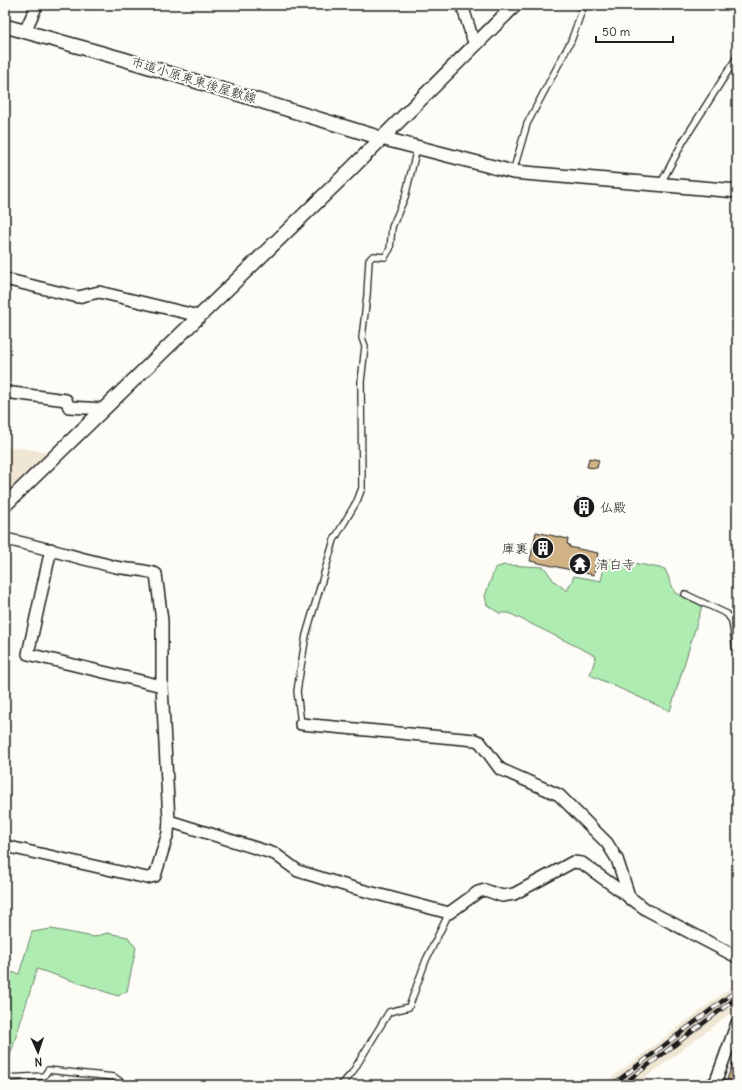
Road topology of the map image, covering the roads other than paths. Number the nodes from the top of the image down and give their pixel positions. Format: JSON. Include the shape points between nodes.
{"nodes":[{"id":1,"x":36,"y":5,"type":"edge"},
{"id":2,"x":462,"y":5,"type":"edge"},
{"id":3,"x":516,"y":5,"type":"edge"},
{"id":4,"x":584,"y":5,"type":"edge"},
{"id":5,"x":5,"y":26,"type":"edge"},
{"id":6,"x":25,"y":31,"type":"junction"},
{"id":7,"x":475,"y":46,"type":"junction"},
{"id":8,"x":737,"y":57,"type":"edge"},
{"id":9,"x":381,"y":138,"type":"junction"},
{"id":10,"x":417,"y":148,"type":"junction"},
{"id":11,"x":513,"y":172,"type":"junction"},
{"id":12,"x":661,"y":184,"type":"junction"},
{"id":13,"x":737,"y":191,"type":"edge"},
{"id":14,"x":5,"y":279,"type":"edge"},
{"id":15,"x":199,"y":316,"type":"junction"},
{"id":16,"x":5,"y":392,"type":"edge"},
{"id":17,"x":104,"y":409,"type":"junction"},
{"id":18,"x":5,"y":505,"type":"edge"},
{"id":19,"x":5,"y":540,"type":"edge"},
{"id":20,"x":51,"y":549,"type":"junction"},
{"id":21,"x":685,"y":594,"type":"dead end"},
{"id":22,"x":737,"y":659,"type":"edge"},
{"id":23,"x":162,"y":686,"type":"junction"},
{"id":24,"x":301,"y":724,"type":"joint"},
{"id":25,"x":169,"y":821,"type":"junction"},
{"id":26,"x":5,"y":846,"type":"edge"},
{"id":27,"x":630,"y":899,"type":"junction"},
{"id":28,"x":449,"y":913,"type":"junction"},
{"id":29,"x":737,"y":957,"type":"edge"},
{"id":30,"x":737,"y":1023,"type":"edge"},
{"id":31,"x":5,"y":1078,"type":"edge"},
{"id":32,"x":714,"y":1083,"type":"edge"},
{"id":33,"x":125,"y":1085,"type":"edge"},
{"id":34,"x":341,"y":1085,"type":"edge"},
{"id":35,"x":728,"y":1085,"type":"edge"}],
"edges":[{"from":1,"to":6,"type":"street"},
{"from":2,"to":7,"type":"street"},
{"from":3,"to":7,"type":"street"},
{"from":4,"to":11,"type":"lane","via":[[571,41],[527,124]]},
{"from":5,"to":6,"type":"street","name":"市道小原東東後屋敷線"},
{"from":6,"to":9,"type":"street","name":"市道小原東東後屋敷線"},
{"from":7,"to":9,"type":"street"},
{"from":8,"to":12,"type":"lane","via":[[684,140]]},
{"from":9,"to":10,"type":"street","name":"市道小原東東後屋敷線"},
{"from":9,"to":15,"type":"street"},
{"from":10,"to":11,"type":"street","name":"市道小原東東後屋敷線"},
{"from":10,"to":24,"type":"lane","via":[[405,197],[392,226],[390,249],[385,257],[374,256],[369,260],[362,338],[365,346],[361,382],[362,488],[334,540],[306,635],[297,691]]},
{"from":11,"to":12,"type":"street","name":"市道小原東東後屋敷線"},
{"from":12,"to":13,"type":"street","name":"市道小原東東後屋敷線"},
{"from":14,"to":15,"type":"street","via":[[78,297],[100,292]]},
{"from":15,"to":17,"type":"street"},
{"from":16,"to":17,"type":"street","via":[[66,400],[69,407]]},
{"from":17,"to":18,"type":"street"},
{"from":19,"to":20,"type":"street"},
{"from":20,"to":23,"type":"street","via":[[156,574],[162,621]]},
{"from":20,"to":23,"type":"street","via":[[28,654]]},
{"from":21,"to":22,"type":"lane","via":[[727,614],[732,621]]},
{"from":23,"to":25,"type":"street"},
{"from":24,"to":27,"type":"street","via":[[480,742],[500,769],[559,795],[607,843],[618,860]]},
{"from":25,"to":26,"type":"street","via":[[155,876],[147,878]]},
{"from":25,"to":28,"type":"street","via":[[275,854],[298,871]]},
{"from":27,"to":28,"type":"street","via":[[582,863],[573,862],[514,894],[502,896],[485,890],[478,892]]},
{"from":27,"to":29,"type":"street"},
{"from":28,"to":34,"type":"lane","via":[[426,960],[409,1007],[389,1012],[352,1073]]},
{"from":30,"to":32,"type":"street"},
{"from":31,"to":33,"type":"lane","via":[[44,1076],[48,1070],[114,1077]]},
{"from":32,"to":35,"type":"lane"}]}
